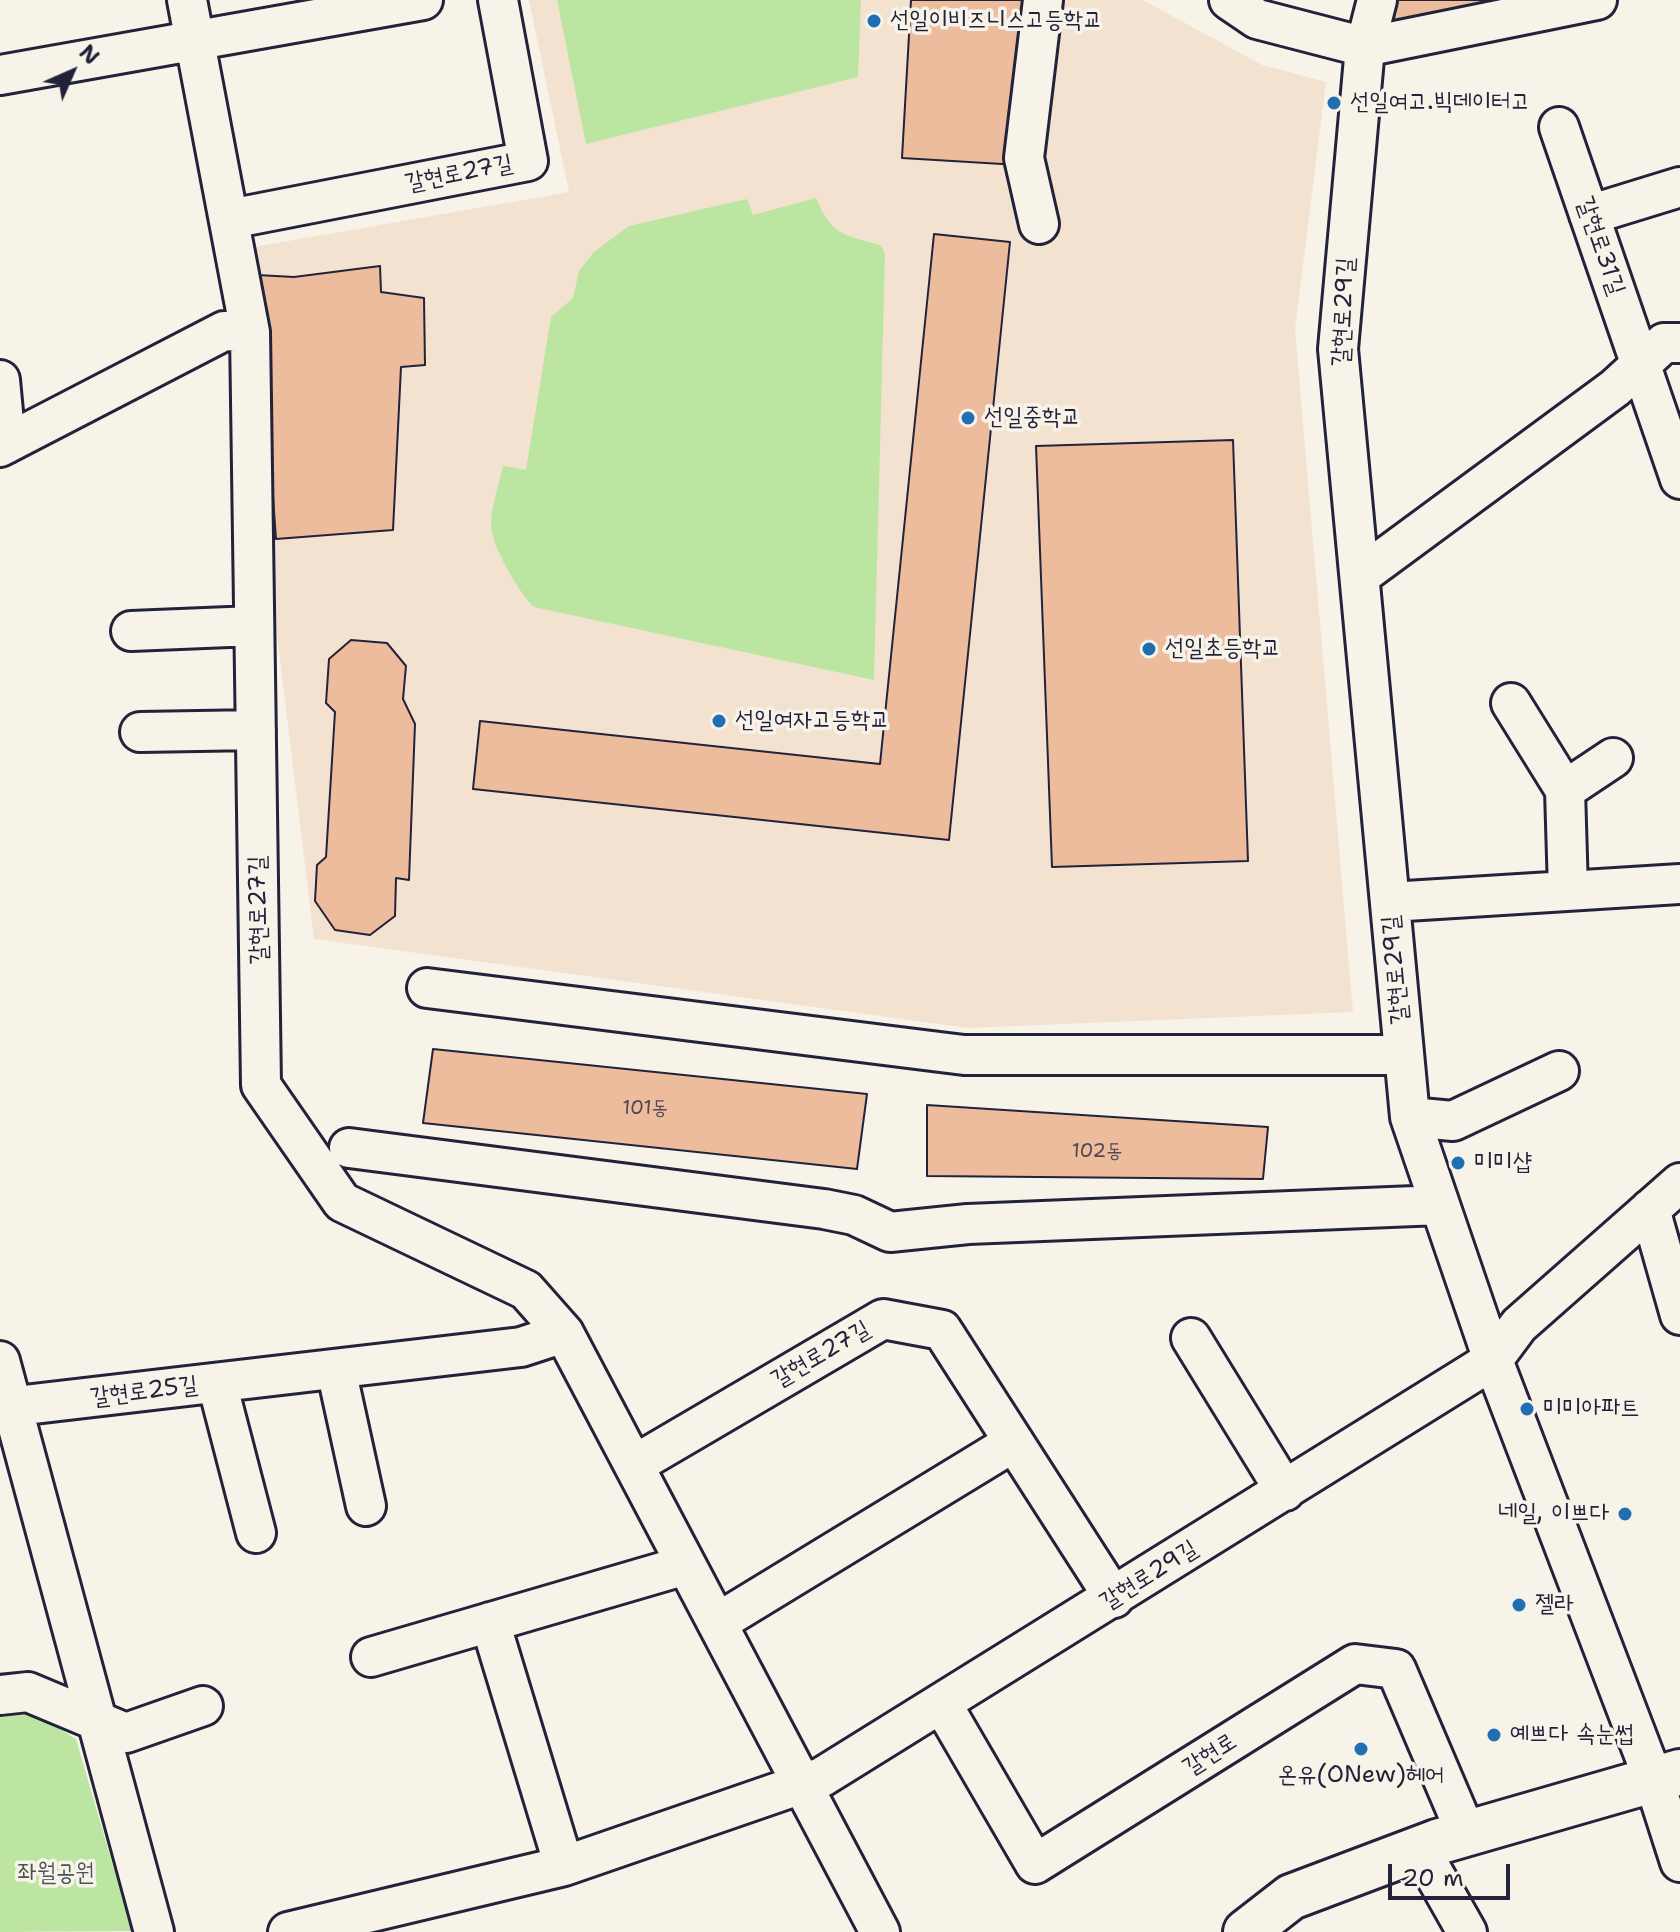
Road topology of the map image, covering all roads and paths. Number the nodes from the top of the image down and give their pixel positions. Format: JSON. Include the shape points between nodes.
{"nodes":[{"id":1,"x":187,"y":0,"type":"edge"},
{"id":2,"x":423,"y":0,"type":"edge"},
{"id":3,"x":498,"y":0,"type":"edge"},
{"id":4,"x":1043,"y":0,"type":"edge"},
{"id":5,"x":1229,"y":0,"type":"edge"},
{"id":6,"x":1377,"y":0,"type":"edge"},
{"id":7,"x":1597,"y":0,"type":"edge"},
{"id":8,"x":195,"y":41,"type":"junction"},
{"id":9,"x":1365,"y":47,"type":"junction"},
{"id":10,"x":0,"y":75,"type":"edge"},
{"id":11,"x":1559,"y":127,"type":"dead end"},
{"id":12,"x":1680,"y":187,"type":"edge"},
{"id":13,"x":1589,"y":215,"type":"junction"},
{"id":14,"x":230,"y":219,"type":"junction"},
{"id":15,"x":1039,"y":224,"type":"dead end"},
{"id":16,"x":250,"y":332,"type":"junction"},
{"id":17,"x":1680,"y":343,"type":"edge"},
{"id":18,"x":1641,"y":364,"type":"junction"},
{"id":19,"x":0,"y":380,"type":"edge"},
{"id":20,"x":3,"y":446,"type":"edge"},
{"id":21,"x":1680,"y":479,"type":"edge"},
{"id":22,"x":1360,"y":576,"type":"junction"},
{"id":23,"x":254,"y":626,"type":"junction"},
{"id":24,"x":131,"y":631,"type":"dead end"},
{"id":25,"x":1511,"y":703,"type":"dead end"},
{"id":26,"x":256,"y":730,"type":"junction"},
{"id":27,"x":140,"y":732,"type":"dead end"},
{"id":28,"x":1613,"y":758,"type":"dead end"},
{"id":29,"x":1565,"y":790,"type":"junction"},
{"id":30,"x":1680,"y":884,"type":"edge"},
{"id":31,"x":1568,"y":891,"type":"junction"},
{"id":32,"x":1390,"y":902,"type":"junction"},
{"id":33,"x":427,"y":988,"type":"dead end"},
{"id":34,"x":1404,"y":1055,"type":"junction"},
{"id":35,"x":1559,"y":1071,"type":"dead end"},
{"id":36,"x":1410,"y":1117,"type":"junction"},
{"id":37,"x":349,"y":1148,"type":"dead end"},
{"id":38,"x":1680,"y":1183,"type":"edge"},
{"id":39,"x":1440,"y":1205,"type":"junction"},
{"id":40,"x":1650,"y":1209,"type":"junction"},
{"id":41,"x":1680,"y":1315,"type":"edge"},
{"id":42,"x":564,"y":1333,"type":"junction"},
{"id":43,"x":1191,"y":1338,"type":"dead end"},
{"id":44,"x":1493,"y":1360,"type":"junction"},
{"id":45,"x":0,"y":1361,"type":"edge"},
{"id":46,"x":336,"y":1369,"type":"junction"},
{"id":47,"x":217,"y":1383,"type":"junction"},
{"id":48,"x":6,"y":1408,"type":"edge"},
{"id":49,"x":1014,"y":1442,"type":"junction"},
{"id":50,"x":634,"y":1465,"type":"junction"},
{"id":51,"x":1285,"y":1491,"type":"junction"},
{"id":52,"x":366,"y":1506,"type":"dead end"},
{"id":53,"x":256,"y":1533,"type":"dead end"},
{"id":54,"x":686,"y":1565,"type":"junction"},
{"id":55,"x":1114,"y":1598,"type":"junction"},
{"id":56,"x":490,"y":1622,"type":"junction"},
{"id":57,"x":717,"y":1623,"type":"junction"},
{"id":58,"x":371,"y":1657,"type":"dead end"},
{"id":59,"x":0,"y":1695,"type":"edge"},
{"id":60,"x":942,"y":1704,"type":"junction"},
{"id":61,"x":203,"y":1706,"type":"dead end"},
{"id":62,"x":96,"y":1718,"type":"junction"},
{"id":63,"x":1667,"y":1776,"type":"edge"},
{"id":64,"x":802,"y":1785,"type":"junction"},
{"id":65,"x":1466,"y":1833,"type":"junction"},
{"id":66,"x":1420,"y":1849,"type":"junction"},
{"id":67,"x":1680,"y":1862,"type":"edge"},
{"id":68,"x":564,"y":1866,"type":"junction"},
{"id":69,"x":877,"y":1931,"type":"edge"},
{"id":70,"x":154,"y":1932,"type":"edge"},
{"id":71,"x":288,"y":1932,"type":"edge"},
{"id":72,"x":1246,"y":1932,"type":"edge"},
{"id":73,"x":1467,"y":1932,"type":"edge"}],
"edges":[{"from":1,"to":8,"type":"street","name":"갈현로27길"},
{"from":2,"to":8,"type":"street"},
{"from":3,"to":14,"type":"street","name":"갈현로27길","via":[[528,161]]},
{"from":4,"to":15,"type":"street","via":[[1024,158]]},
{"from":5,"to":9,"type":"street","via":[[1257,19]]},
{"from":6,"to":9,"type":"street","name":"갈현로29길"},
{"from":7,"to":9,"type":"street"},
{"from":8,"to":10,"type":"street"},
{"from":8,"to":14,"type":"street","name":"갈현로27길"},
{"from":9,"to":22,"type":"street","name":"갈현로29길","via":[[1338,349]]},
{"from":11,"to":13,"type":"street","name":"갈현로31길"},
{"from":12,"to":13,"type":"street"},
{"from":13,"to":18,"type":"street","name":"갈현로31길"},
{"from":14,"to":16,"type":"street","name":"갈현로27길"},
{"from":16,"to":20,"type":"street","via":[[224,331]]},
{"from":16,"to":23,"type":"street","name":"갈현로27길"},
{"from":17,"to":18,"type":"street","via":[[1664,343]]},
{"from":18,"to":21,"type":"street","name":"갈현로31길"},
{"from":18,"to":22,"type":"street"},
{"from":19,"to":20,"type":"street"},
{"from":22,"to":32,"type":"street","name":"갈현로29길"},
{"from":23,"to":24,"type":"street"},
{"from":23,"to":26,"type":"street","name":"갈현로27길"},
{"from":25,"to":29,"type":"street"},
{"from":26,"to":27,"type":"street"},
{"from":26,"to":42,"type":"street","name":"갈현로27길","via":[[261,1085],[342,1202],[526,1290]]},
{"from":28,"to":29,"type":"street"},
{"from":29,"to":31,"type":"street"},
{"from":30,"to":31,"type":"street","name":"갈현로29길"},
{"from":31,"to":32,"type":"street","name":"갈현로29길"},
{"from":32,"to":34,"type":"street","name":"갈현로29길"},
{"from":33,"to":34,"type":"street","via":[[964,1055]]},
{"from":34,"to":36,"type":"street","name":"갈현로29길"},
{"from":35,"to":36,"type":"street","via":[[1453,1121]]},
{"from":36,"to":39,"type":"street","name":"갈현로29길"},
{"from":37,"to":39,"type":"street","via":[[824,1209],[854,1215],[890,1232],[983,1223]]},
{"from":38,"to":40,"type":"street","name":"갈현로29길"},
{"from":39,"to":44,"type":"street","name":"갈현로29길"},
{"from":40,"to":41,"type":"street"},
{"from":40,"to":44,"type":"street","name":"갈현로29길","via":[[1519,1325]]},
{"from":42,"to":46,"type":"street","via":[[521,1347]]},
{"from":42,"to":50,"type":"street","name":"갈현로27길"},
{"from":43,"to":51,"type":"street"},
{"from":44,"to":51,"type":"street","name":"갈현로29길"},
{"from":44,"to":63,"type":"street","name":"갈현로29길"},
{"from":45,"to":48,"type":"street"},
{"from":46,"to":47,"type":"street"},
{"from":46,"to":52,"type":"street"},
{"from":47,"to":48,"type":"street","name":"갈현로25길"},
{"from":47,"to":53,"type":"street","name":"갈현로25길"},
{"from":48,"to":62,"type":"street"},
{"from":49,"to":50,"type":"street","name":"갈현로27길","via":[[942,1330],[883,1319]]},
{"from":49,"to":55,"type":"street","name":"갈현로27길"},
{"from":49,"to":57,"type":"street"},
{"from":50,"to":54,"type":"street","name":"갈현로27길"},
{"from":51,"to":55,"type":"street","name":"갈현로29길"},
{"from":54,"to":56,"type":"street"},
{"from":54,"to":57,"type":"street","name":"갈현로27길"},
{"from":55,"to":60,"type":"street","name":"갈현로29길"},
{"from":56,"to":58,"type":"street"},
{"from":56,"to":68,"type":"street"},
{"from":57,"to":64,"type":"street","name":"갈현로27길"},
{"from":59,"to":62,"type":"street","via":[[28,1692]]},
{"from":60,"to":64,"type":"street","name":"갈현로29길"},
{"from":60,"to":65,"type":"street","name":"갈현로","via":[[1035,1864],[1355,1664],[1396,1669]]},
{"from":61,"to":62,"type":"street","via":[[126,1733]]},
{"from":62,"to":70,"type":"street"},
{"from":63,"to":65,"type":"main road"},
{"from":63,"to":67,"type":"street","name":"갈현로29길"},
{"from":64,"to":68,"type":"street"},
{"from":64,"to":69,"type":"street","name":"갈현로27길"},
{"from":65,"to":66,"type":"main road"},
{"from":66,"to":72,"type":"main road","via":[[1291,1897]]},
{"from":66,"to":73,"type":"street"},
{"from":68,"to":71,"type":"street"}]}
